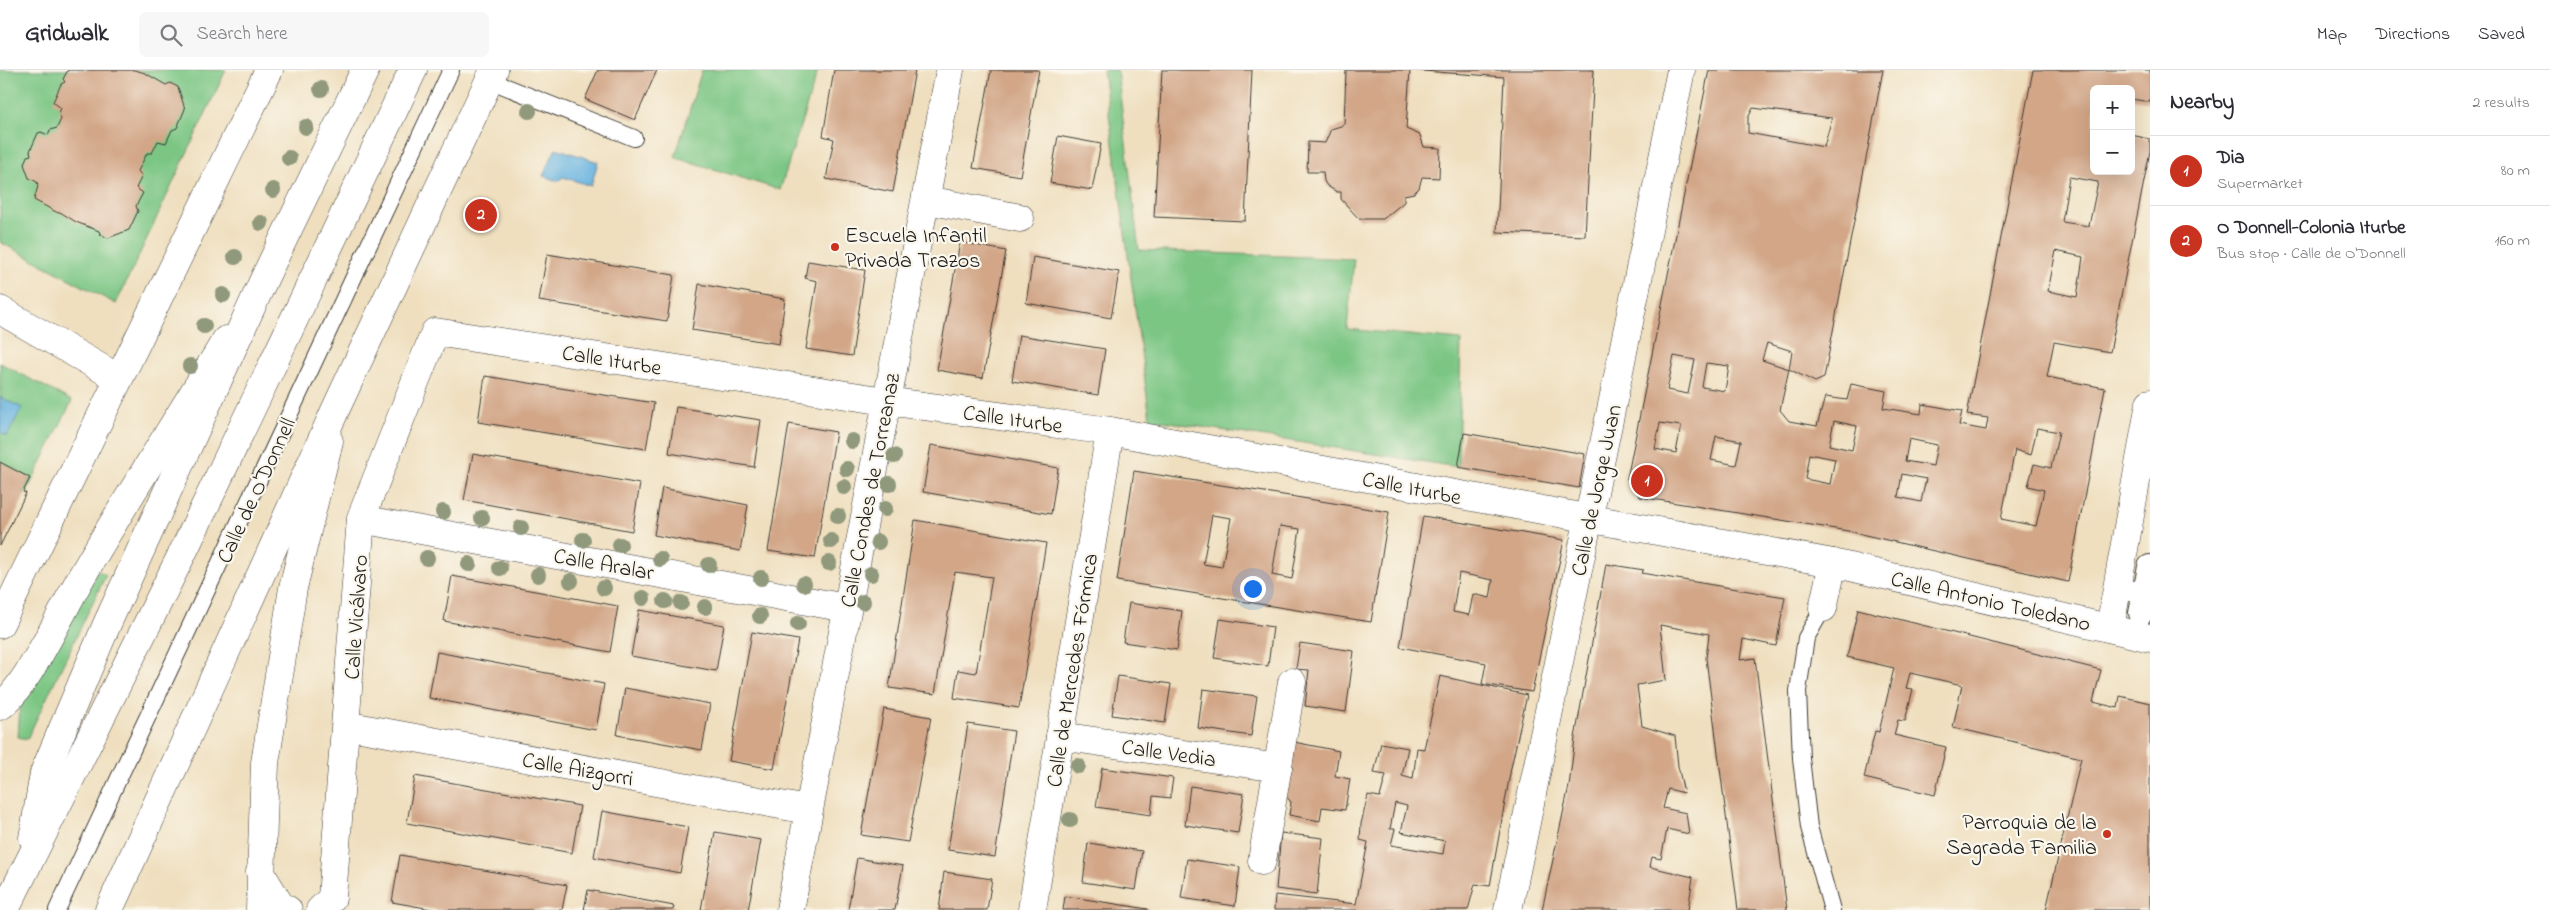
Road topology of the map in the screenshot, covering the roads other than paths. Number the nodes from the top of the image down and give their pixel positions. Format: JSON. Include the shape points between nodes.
{"nodes":[{"id":1,"x":269,"y":70,"type":"edge"},
{"id":2,"x":365,"y":70,"type":"edge"},
{"id":3,"x":413,"y":70,"type":"edge"},
{"id":4,"x":451,"y":70,"type":"edge"},
{"id":5,"x":950,"y":70,"type":"edge"},
{"id":6,"x":1681,"y":70,"type":"edge"},
{"id":7,"x":492,"y":75,"type":"edge"},
{"id":8,"x":634,"y":138,"type":"dead end"},
{"id":9,"x":927,"y":200,"type":"junction"},
{"id":10,"x":1020,"y":218,"type":"dead end"},
{"id":11,"x":265,"y":277,"type":"junction"},
{"id":12,"x":0,"y":310,"type":"edge"},
{"id":13,"x":435,"y":332,"type":"joint"},
{"id":14,"x":118,"y":378,"type":"junction"},
{"id":15,"x":886,"y":401,"type":"junction"},
{"id":16,"x":2150,"y":403,"type":"edge"},
{"id":17,"x":338,"y":404,"type":"junction"},
{"id":18,"x":1110,"y":431,"type":"junction"},
{"id":19,"x":1588,"y":518,"type":"junction"},
{"id":20,"x":369,"y":520,"type":"junction"},
{"id":21,"x":1833,"y":563,"type":"junction"},
{"id":22,"x":2150,"y":567,"type":"edge"},
{"id":23,"x":846,"y":608,"type":"junction"},
{"id":24,"x":1823,"y":608,"type":"joint"},
{"id":25,"x":2144,"y":609,"type":"edge"},
{"id":26,"x":0,"y":624,"type":"edge"},
{"id":27,"x":2110,"y":628,"type":"junction"},
{"id":28,"x":1292,"y":682,"type":"dead end"},
{"id":29,"x":0,"y":706,"type":"edge"},
{"id":30,"x":354,"y":727,"type":"junction"},
{"id":31,"x":1060,"y":736,"type":"junction"},
{"id":32,"x":1278,"y":768,"type":"junction"},
{"id":33,"x":808,"y":810,"type":"junction"},
{"id":34,"x":1262,"y":861,"type":"dead end"},
{"id":35,"x":29,"y":867,"type":"junction"},
{"id":36,"x":260,"y":872,"type":"junction"},
{"id":37,"x":330,"y":906,"type":"edge"},
{"id":38,"x":5,"y":910,"type":"edge"},
{"id":39,"x":57,"y":910,"type":"edge"},
{"id":40,"x":108,"y":910,"type":"edge"},
{"id":41,"x":260,"y":910,"type":"edge"},
{"id":42,"x":288,"y":910,"type":"edge"},
{"id":43,"x":790,"y":910,"type":"edge"},
{"id":44,"x":1032,"y":910,"type":"edge"},
{"id":45,"x":1508,"y":910,"type":"edge"},
{"id":46,"x":1832,"y":910,"type":"edge"}],
"edges":[{"from":1,"to":14,"type":"street"},
{"from":2,"to":11,"type":"street","name":"Calle de O'Donnell"},
{"from":3,"to":35,"type":"street","name":"Calle de O'Donnell","via":[[186,548]]},
{"from":4,"to":39,"type":"lane","name":"Calle de O'Donnell"},
{"from":5,"to":9,"type":"street","name":"Calle Condes de Torreanaz"},
{"from":6,"to":19,"type":"street","name":"Calle de Jorge Juan","via":[[1596,492]]},
{"from":7,"to":8,"type":"lane"},
{"from":7,"to":17,"type":"street","name":"Calle de O'Donnell"},
{"from":9,"to":10,"type":"street"},
{"from":9,"to":15,"type":"street","name":"Calle Condes de Torreanaz"},
{"from":11,"to":29,"type":"street","name":"Calle de O'Donnell","via":[[82,576],[34,664],[9,701]]},
{"from":11,"to":35,"type":"street","name":"Calle de O'Donnell","via":[[107,624],[44,774]]},
{"from":12,"to":14,"type":"street"},
{"from":13,"to":15,"type":"street","name":"Calle Iturbe"},
{"from":13,"to":20,"type":"street","name":"Calle Vicálvaro"},
{"from":14,"to":26,"type":"street"},
{"from":15,"to":18,"type":"street","name":"Calle Iturbe"},
{"from":15,"to":23,"type":"street","name":"Calle Condes de Torreanaz"},
{"from":16,"to":27,"type":"street"},
{"from":17,"to":36,"type":"street","name":"Calle de O'Donnell","via":[[293,588],[265,763]]},
{"from":17,"to":40,"type":"street","name":"Calle de O'Donnell"},
{"from":18,"to":19,"type":"street","name":"Calle Iturbe"},
{"from":18,"to":31,"type":"street","name":"Calle de Mercedes Fórmica"},
{"from":19,"to":21,"type":"street","name":"Calle Antonio Toledano"},
{"from":19,"to":45,"type":"street","name":"Calle de Jorge Juan"},
{"from":20,"to":23,"type":"street","name":"Calle Aralar"},
{"from":20,"to":30,"type":"street","name":"Calle Vicálvaro"},
{"from":21,"to":24,"type":"street"},
{"from":21,"to":27,"type":"street","name":"Calle Antonio Toledano"},
{"from":22,"to":25,"type":"street"},
{"from":23,"to":33,"type":"street","name":"Calle Condes de Torreanaz"},
{"from":24,"to":46,"type":"lane","via":[[1806,638],[1798,690],[1809,826]]},
{"from":25,"to":27,"type":"street","name":"Calle Antonio Toledano"},
{"from":28,"to":32,"type":"street"},
{"from":30,"to":33,"type":"street","name":"Calle Aizgorri"},
{"from":30,"to":37,"type":"street","name":"Calle Vicálvaro"},
{"from":31,"to":32,"type":"street","name":"Calle Vedia"},
{"from":31,"to":44,"type":"street","name":"Calle de Mercedes Fórmica"},
{"from":32,"to":34,"type":"street"},
{"from":33,"to":43,"type":"street","name":"Calle Condes de Torreanaz"},
{"from":35,"to":38,"type":"street","name":"Calle de O'Donnell"},
{"from":36,"to":41,"type":"street","name":"Calle de O'Donnell"},
{"from":36,"to":42,"type":"street","via":[[280,905]]}]}
